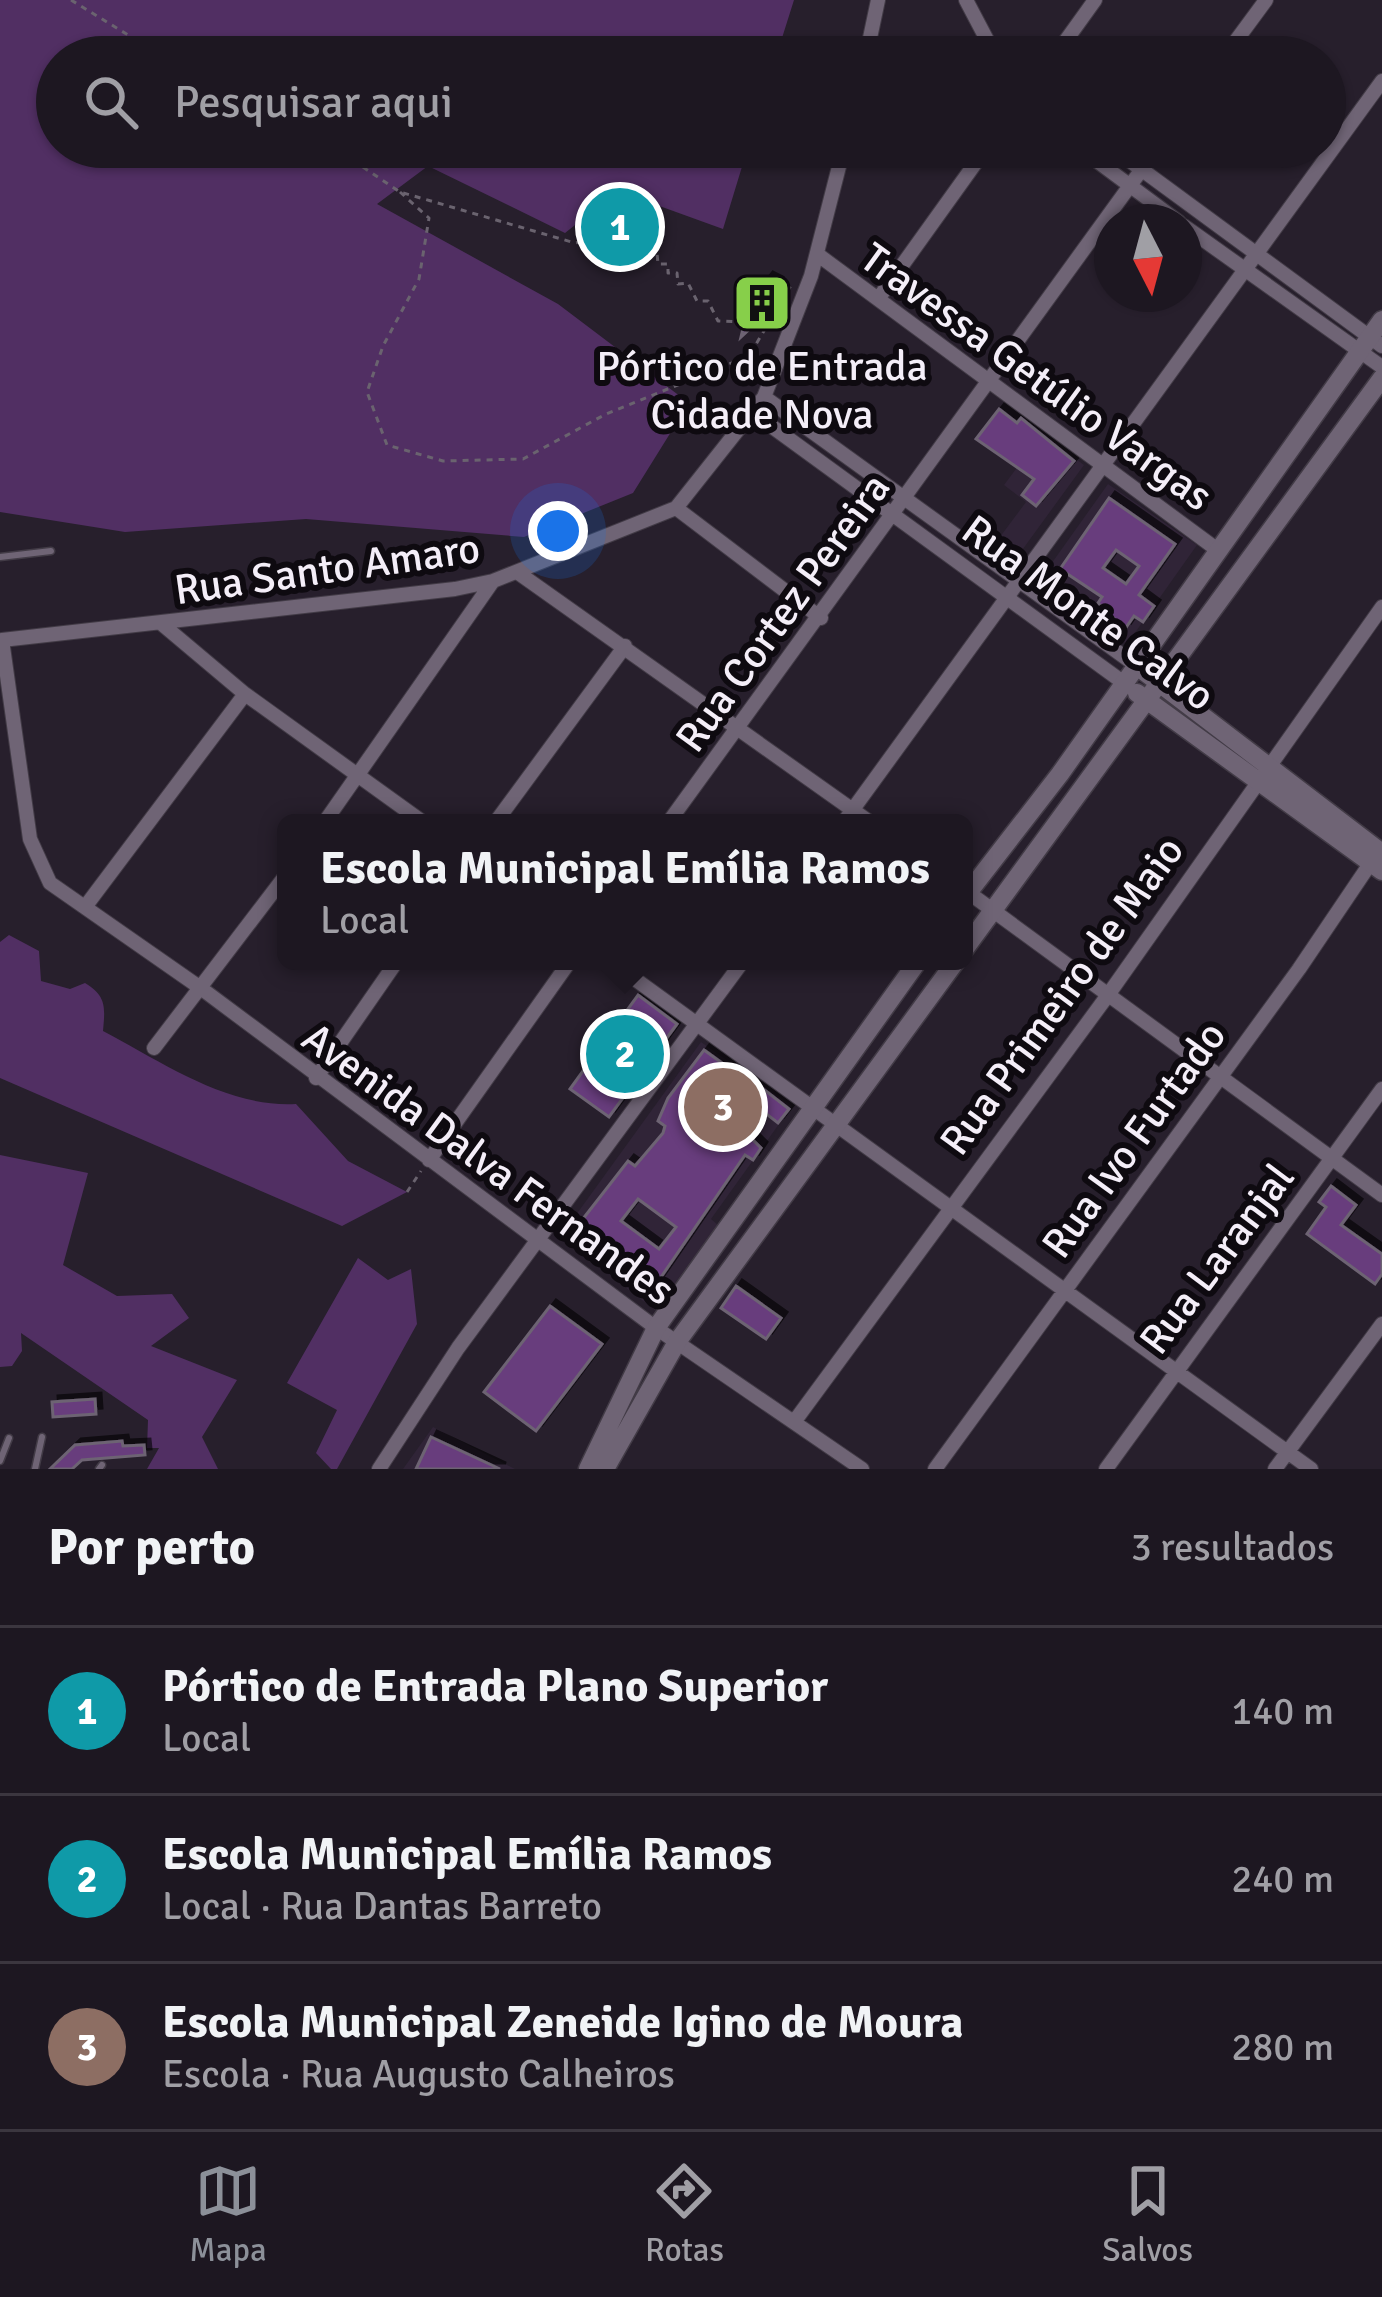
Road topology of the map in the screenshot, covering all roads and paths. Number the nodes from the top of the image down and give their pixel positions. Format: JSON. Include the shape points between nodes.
{"nodes":[{"id":1,"x":71,"y":0,"type":"edge"},
{"id":2,"x":878,"y":0,"type":"edge"},
{"id":3,"x":966,"y":0,"type":"edge"},
{"id":4,"x":1095,"y":0,"type":"edge"},
{"id":5,"x":1266,"y":0,"type":"edge"},
{"id":6,"x":130,"y":36,"type":"edge"},
{"id":7,"x":870,"y":36,"type":"edge"},
{"id":8,"x":985,"y":36,"type":"edge"},
{"id":9,"x":1069,"y":36,"type":"edge"},
{"id":10,"x":1239,"y":36,"type":"edge"},
{"id":11,"x":1382,"y":81,"type":"edge"},
{"id":12,"x":1346,"y":129,"type":"edge"},
{"id":13,"x":365,"y":168,"type":"edge"},
{"id":14,"x":839,"y":168,"type":"edge"},
{"id":15,"x":972,"y":168,"type":"edge"},
{"id":16,"x":1106,"y":168,"type":"edge"},
{"id":17,"x":1139,"y":168,"type":"edge"},
{"id":18,"x":1317,"y":168,"type":"edge"},
{"id":19,"x":1142,"y":170,"type":"junction"},
{"id":20,"x":1130,"y":186,"type":"junction"},
{"id":21,"x":400,"y":192,"type":"junction"},
{"id":22,"x":1154,"y":204,"type":"edge"},
{"id":23,"x":1202,"y":239,"type":"edge"},
{"id":24,"x":817,"y":254,"type":"junction"},
{"id":25,"x":1252,"y":254,"type":"junction"},
{"id":26,"x":1241,"y":268,"type":"junction"},
{"id":27,"x":812,"y":276,"type":"junction"},
{"id":28,"x":878,"y":299,"type":"junction"},
{"id":29,"x":772,"y":314,"type":"junction"},
{"id":30,"x":1382,"y":320,"type":"edge"},
{"id":31,"x":1370,"y":344,"type":"edge"},
{"id":32,"x":1382,"y":367,"type":"edge"},
{"id":33,"x":1382,"y":378,"type":"edge"},
{"id":34,"x":989,"y":382,"type":"junction"},
{"id":35,"x":764,"y":397,"type":"junction"},
{"id":36,"x":752,"y":412,"type":"junction"},
{"id":37,"x":1104,"y":465,"type":"junction"},
{"id":38,"x":906,"y":500,"type":"junction"},
{"id":39,"x":676,"y":508,"type":"junction"},
{"id":40,"x":895,"y":516,"type":"junction"},
{"id":41,"x":1219,"y":550,"type":"junction"},
{"id":42,"x":51,"y":551,"type":"dead end"},
{"id":43,"x":0,"y":557,"type":"edge"},
{"id":44,"x":517,"y":572,"type":"junction"},
{"id":45,"x":493,"y":581,"type":"junction"},
{"id":46,"x":1020,"y":581,"type":"junction"},
{"id":47,"x":1008,"y":597,"type":"junction"},
{"id":48,"x":1382,"y":607,"type":"edge"},
{"id":49,"x":821,"y":618,"type":"junction"},
{"id":50,"x":163,"y":625,"type":"junction"},
{"id":51,"x":1,"y":639,"type":"edge"},
{"id":52,"x":626,"y":646,"type":"junction"},
{"id":53,"x":1136,"y":666,"type":"junction"},
{"id":54,"x":1124,"y":683,"type":"junction"},
{"id":55,"x":1153,"y":692,"type":"junction"},
{"id":56,"x":245,"y":694,"type":"junction"},
{"id":57,"x":741,"y":726,"type":"junction"},
{"id":58,"x":1262,"y":773,"type":"junction"},
{"id":59,"x":358,"y":776,"type":"junction"},
{"id":60,"x":331,"y":814,"type":"edge"},
{"id":61,"x":411,"y":814,"type":"edge"},
{"id":62,"x":502,"y":814,"type":"edge"},
{"id":63,"x":675,"y":814,"type":"edge"},
{"id":64,"x":846,"y":814,"type":"edge"},
{"id":65,"x":849,"y":814,"type":"edge"},
{"id":66,"x":1379,"y":856,"type":"edge"},
{"id":67,"x":973,"y":882,"type":"edge"},
{"id":68,"x":277,"y":887,"type":"edge"},
{"id":69,"x":973,"y":898,"type":"edge"},
{"id":70,"x":85,"y":907,"type":"junction"},
{"id":71,"x":992,"y":910,"type":"junction"},
{"id":72,"x":973,"y":937,"type":"edge"},
{"id":73,"x":391,"y":970,"type":"edge"},
{"id":74,"x":564,"y":970,"type":"edge"},
{"id":75,"x":623,"y":970,"type":"edge"},
{"id":76,"x":736,"y":970,"type":"edge"},
{"id":77,"x":912,"y":970,"type":"edge"},
{"id":78,"x":950,"y":970,"type":"edge"},
{"id":79,"x":202,"y":989,"type":"junction"},
{"id":80,"x":1108,"y":995,"type":"junction"},
{"id":81,"x":698,"y":1023,"type":"junction"},
{"id":82,"x":154,"y":1048,"type":"dead end"},
{"id":83,"x":1221,"y":1075,"type":"junction"},
{"id":84,"x":316,"y":1078,"type":"junction"},
{"id":85,"x":1382,"y":1089,"type":"edge"},
{"id":86,"x":814,"y":1106,"type":"junction"},
{"id":87,"x":838,"y":1125,"type":"junction"},
{"id":88,"x":1332,"y":1157,"type":"junction"},
{"id":89,"x":428,"y":1160,"type":"junction"},
{"id":90,"x":407,"y":1192,"type":"dead end"},
{"id":91,"x":1382,"y":1195,"type":"edge"},
{"id":92,"x":946,"y":1208,"type":"junction"},
{"id":93,"x":540,"y":1242,"type":"junction"},
{"id":94,"x":1062,"y":1290,"type":"junction"},
{"id":95,"x":1382,"y":1324,"type":"edge"},
{"id":96,"x":656,"y":1328,"type":"junction"},
{"id":97,"x":677,"y":1342,"type":"junction"},
{"id":98,"x":1173,"y":1370,"type":"junction"},
{"id":99,"x":794,"y":1422,"type":"junction"},
{"id":100,"x":42,"y":1437,"type":"dead end"},
{"id":101,"x":8,"y":1438,"type":"dead end"},
{"id":102,"x":1288,"y":1452,"type":"junction"},
{"id":103,"x":0,"y":1461,"type":"edge"},
{"id":104,"x":34,"y":1469,"type":"edge"},
{"id":105,"x":380,"y":1469,"type":"edge"},
{"id":106,"x":588,"y":1469,"type":"edge"},
{"id":107,"x":605,"y":1469,"type":"edge"},
{"id":108,"x":862,"y":1469,"type":"edge"},
{"id":109,"x":935,"y":1469,"type":"edge"},
{"id":110,"x":1106,"y":1469,"type":"edge"},
{"id":111,"x":1275,"y":1469,"type":"edge"},
{"id":112,"x":1311,"y":1469,"type":"edge"}],
"edges":[{"from":1,"to":6,"type":"path"},
{"from":2,"to":7,"type":"street"},
{"from":3,"to":8,"type":"street"},
{"from":4,"to":9,"type":"street"},
{"from":5,"to":10,"type":"street"},
{"from":11,"to":12,"type":"street"},
{"from":13,"to":21,"type":"path"},
{"from":14,"to":24,"type":"street","name":"Rua Santo Amaro"},
{"from":15,"to":28,"type":"street"},
{"from":16,"to":20,"type":"street"},
{"from":17,"to":19,"type":"street"},
{"from":18,"to":25,"type":"street"},
{"from":19,"to":20,"type":"street","name":"Rua Cortez Pereira"},
{"from":19,"to":25,"type":"street"},
{"from":20,"to":22,"type":"street"},
{"from":20,"to":34,"type":"street","name":"Rua Cortez Pereira"},
{"from":21,"to":29,"type":"path","via":[[575,243],[600,239],[608,223],[647,244],[647,254],[657,253],[678,284],[708,301],[718,321],[740,322],[757,308]]},
{"from":21,"to":29,"type":"path","via":[[429,218],[419,279],[382,346],[368,392],[387,445],[443,461],[523,459],[606,414],[749,356]]},
{"from":23,"to":26,"type":"street"},
{"from":24,"to":27,"type":"street","name":"Rua Santo Amaro"},
{"from":24,"to":28,"type":"street","name":"Travessa Getúlio Vargas"},
{"from":25,"to":26,"type":"street"},
{"from":25,"to":31,"type":"street"},
{"from":26,"to":31,"type":"street"},
{"from":26,"to":37,"type":"street"},
{"from":27,"to":29,"type":"path","via":[[791,283]]},
{"from":27,"to":35,"type":"street","name":"Rua Santo Amaro"},
{"from":28,"to":34,"type":"street","name":"Travessa Getúlio Vargas"},
{"from":30,"to":31,"type":"main road"},
{"from":31,"to":32,"type":"street"},
{"from":31,"to":41,"type":"main road"},
{"from":33,"to":55,"type":"main road"},
{"from":34,"to":37,"type":"street","name":"Travessa Getúlio Vargas"},
{"from":34,"to":38,"type":"street","name":"Rua Cortez Pereira"},
{"from":35,"to":36,"type":"street","name":"Rua Santo Amaro"},
{"from":35,"to":38,"type":"street","name":"Rua Monte Calvo"},
{"from":36,"to":39,"type":"street","name":"Rua Santo Amaro"},
{"from":36,"to":40,"type":"street","name":"Rua Monte Calvo"},
{"from":37,"to":41,"type":"street","name":"Travessa Getúlio Vargas"},
{"from":37,"to":46,"type":"street"},
{"from":38,"to":40,"type":"street","name":"Rua Cortez Pereira"},
{"from":38,"to":46,"type":"street","name":"Rua Monte Calvo"},
{"from":39,"to":44,"type":"street","name":"Rua Santo Amaro"},
{"from":39,"to":49,"type":"street"},
{"from":40,"to":47,"type":"street","name":"Rua Monte Calvo"},
{"from":40,"to":49,"type":"street","name":"Rua Cortez Pereira"},
{"from":41,"to":53,"type":"main road"},
{"from":42,"to":43,"type":"lane"},
{"from":44,"to":45,"type":"street","name":"Rua Santo Amaro"},
{"from":44,"to":52,"type":"street"},
{"from":45,"to":50,"type":"street","name":"Rua Santo Amaro"},
{"from":45,"to":59,"type":"street"},
{"from":46,"to":47,"type":"street"},
{"from":46,"to":53,"type":"street","name":"Rua Monte Calvo"},
{"from":47,"to":54,"type":"street","name":"Rua Monte Calvo"},
{"from":47,"to":65,"type":"street"},
{"from":48,"to":58,"type":"street","name":"Rua Primeiro de Maio"},
{"from":49,"to":57,"type":"street","name":"Rua Cortez Pereira"},
{"from":50,"to":51,"type":"street","name":"Rua Santo Amaro"},
{"from":50,"to":56,"type":"street"},
{"from":51,"to":70,"type":"street","name":"Avenida Dalva Fernandes","via":[[33,851],[50,883]]},
{"from":52,"to":57,"type":"street"},
{"from":52,"to":62,"type":"street"},
{"from":53,"to":54,"type":"main road"},
{"from":53,"to":55,"type":"main road","name":"Rua Monte Calvo"},
{"from":54,"to":55,"type":"main road","name":"Rua Monte Calvo"},
{"from":54,"to":67,"type":"main road"},
{"from":55,"to":58,"type":"main road","name":"Rua Monte Calvo"},
{"from":55,"to":71,"type":"main road"},
{"from":56,"to":59,"type":"street"},
{"from":56,"to":70,"type":"street"},
{"from":57,"to":63,"type":"street","name":"Rua Cortez Pereira"},
{"from":57,"to":64,"type":"street"},
{"from":58,"to":66,"type":"main road","name":"Rua Monte Calvo"},
{"from":58,"to":80,"type":"street","name":"Rua Primeiro de Maio"},
{"from":59,"to":60,"type":"street"},
{"from":59,"to":61,"type":"street"},
{"from":66,"to":83,"type":"street","name":"Rua Ivo Furtado"},
{"from":68,"to":79,"type":"street"},
{"from":69,"to":71,"type":"street"},
{"from":70,"to":79,"type":"street","name":"Avenida Dalva Fernandes"},
{"from":71,"to":72,"type":"main road"},
{"from":71,"to":80,"type":"street"},
{"from":73,"to":84,"type":"street"},
{"from":74,"to":89,"type":"street"},
{"from":75,"to":81,"type":"street"},
{"from":76,"to":81,"type":"street"},
{"from":77,"to":86,"type":"main road"},
{"from":78,"to":87,"type":"main road"},
{"from":79,"to":82,"type":"street"},
{"from":79,"to":84,"type":"street","name":"Avenida Dalva Fernandes"},
{"from":80,"to":83,"type":"street"},
{"from":80,"to":92,"type":"street","name":"Rua Primeiro de Maio"},
{"from":81,"to":86,"type":"street"},
{"from":81,"to":93,"type":"street"},
{"from":83,"to":88,"type":"street"},
{"from":83,"to":94,"type":"street","name":"Rua Ivo Furtado"},
{"from":84,"to":89,"type":"street","name":"Avenida Dalva Fernandes"},
{"from":85,"to":88,"type":"street","name":"Rua Laranjal"},
{"from":86,"to":87,"type":"street"},
{"from":86,"to":96,"type":"main road"},
{"from":87,"to":92,"type":"street"},
{"from":87,"to":97,"type":"main road"},
{"from":88,"to":91,"type":"street"},
{"from":88,"to":98,"type":"street","name":"Rua Laranjal"},
{"from":89,"to":90,"type":"path"},
{"from":89,"to":93,"type":"street","name":"Avenida Dalva Fernandes"},
{"from":92,"to":94,"type":"street"},
{"from":92,"to":99,"type":"street","name":"Rua Primeiro de Maio"},
{"from":93,"to":96,"type":"street","name":"Avenida Dalva Fernandes"},
{"from":93,"to":105,"type":"street"},
{"from":94,"to":98,"type":"street"},
{"from":94,"to":109,"type":"street","name":"Rua Ivo Furtado"},
{"from":95,"to":102,"type":"street"},
{"from":96,"to":97,"type":"street","name":"Avenida Dalva Fernandes"},
{"from":96,"to":106,"type":"main road"},
{"from":97,"to":99,"type":"street","name":"Avenida Dalva Fernandes"},
{"from":97,"to":107,"type":"main road"},
{"from":98,"to":102,"type":"street"},
{"from":98,"to":110,"type":"street","name":"Rua Laranjal"},
{"from":99,"to":108,"type":"street","name":"Avenida Dalva Fernandes"},
{"from":100,"to":104,"type":"lane"},
{"from":101,"to":103,"type":"lane"},
{"from":102,"to":111,"type":"street"},
{"from":102,"to":112,"type":"street"}]}
